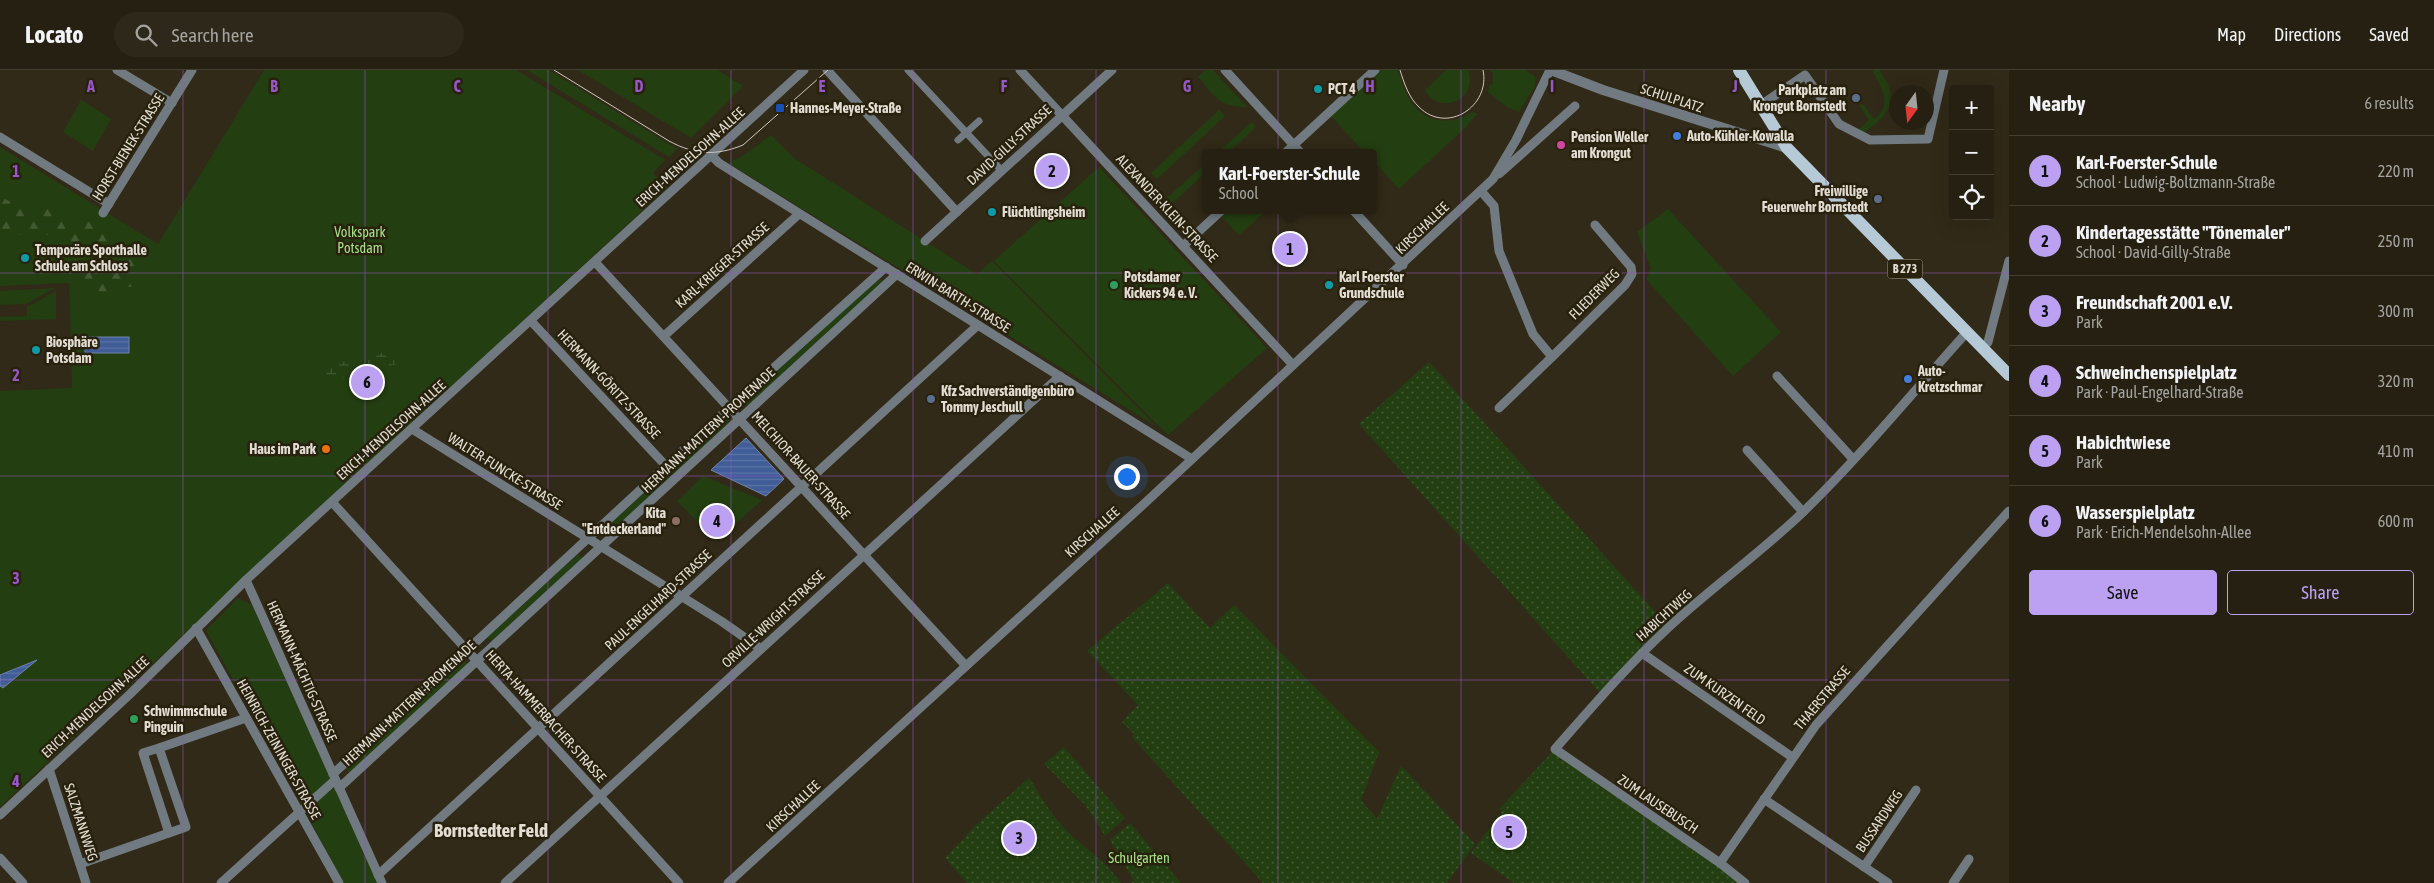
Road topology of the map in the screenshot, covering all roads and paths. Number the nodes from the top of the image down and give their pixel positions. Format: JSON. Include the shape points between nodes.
{"nodes":[{"id":1,"x":117,"y":70,"type":"edge"},
{"id":2,"x":192,"y":70,"type":"edge"},
{"id":3,"x":804,"y":70,"type":"edge"},
{"id":4,"x":827,"y":70,"type":"edge"},
{"id":5,"x":1020,"y":70,"type":"edge"},
{"id":6,"x":1112,"y":70,"type":"edge"},
{"id":7,"x":1225,"y":70,"type":"edge"},
{"id":8,"x":1375,"y":70,"type":"edge"},
{"id":9,"x":1550,"y":70,"type":"edge"},
{"id":10,"x":1739,"y":70,"type":"edge"},
{"id":11,"x":1944,"y":70,"type":"edge"},
{"id":12,"x":908,"y":72,"type":"edge"},
{"id":13,"x":172,"y":103,"type":"junction"},
{"id":14,"x":1761,"y":105,"type":"junction"},
{"id":15,"x":1575,"y":106,"type":"dead end"},
{"id":16,"x":1062,"y":115,"type":"junction"},
{"id":17,"x":979,"y":121,"type":"dead end"},
{"id":18,"x":965,"y":133,"type":"junction"},
{"id":19,"x":0,"y":137,"type":"edge"},
{"id":20,"x":958,"y":140,"type":"dead end"},
{"id":21,"x":1294,"y":145,"type":"junction"},
{"id":22,"x":1786,"y":148,"type":"junction"},
{"id":23,"x":1290,"y":149,"type":"edge"},
{"id":24,"x":1298,"y":149,"type":"edge"},
{"id":25,"x":711,"y":155,"type":"junction"},
{"id":26,"x":1002,"y":171,"type":"junction"},
{"id":27,"x":1493,"y":179,"type":"junction"},
{"id":28,"x":1481,"y":191,"type":"junction"},
{"id":29,"x":109,"y":204,"type":"junction"},
{"id":30,"x":957,"y":212,"type":"junction"},
{"id":31,"x":103,"y":213,"type":"dead end"},
{"id":32,"x":799,"y":214,"type":"junction"},
{"id":33,"x":1218,"y":214,"type":"edge"},
{"id":34,"x":1357,"y":214,"type":"edge"},
{"id":35,"x":1595,"y":225,"type":"dead end"},
{"id":36,"x":925,"y":241,"type":"dead end"},
{"id":37,"x":1183,"y":246,"type":"junction"},
{"id":38,"x":2009,"y":260,"type":"edge"},
{"id":39,"x":595,"y":262,"type":"junction"},
{"id":40,"x":1403,"y":265,"type":"junction"},
{"id":41,"x":886,"y":268,"type":"junction"},
{"id":42,"x":896,"y":274,"type":"junction"},
{"id":43,"x":531,"y":321,"type":"junction"},
{"id":44,"x":978,"y":325,"type":"junction"},
{"id":45,"x":1967,"y":332,"type":"junction"},
{"id":46,"x":664,"y":336,"type":"junction"},
{"id":47,"x":1983,"y":348,"type":"junction"},
{"id":48,"x":1552,"y":357,"type":"junction"},
{"id":49,"x":1293,"y":365,"type":"junction"},
{"id":50,"x":2009,"y":375,"type":"edge"},
{"id":51,"x":1060,"y":376,"type":"junction"},
{"id":52,"x":1777,"y":376,"type":"dead end"},
{"id":53,"x":730,"y":407,"type":"junction"},
{"id":54,"x":1499,"y":408,"type":"dead end"},
{"id":55,"x":741,"y":419,"type":"junction"},
{"id":56,"x":412,"y":429,"type":"junction"},
{"id":57,"x":1747,"y":450,"type":"dead end"},
{"id":58,"x":1192,"y":459,"type":"junction"},
{"id":59,"x":1853,"y":459,"type":"junction"},
{"id":60,"x":666,"y":466,"type":"junction"},
{"id":61,"x":802,"y":487,"type":"junction"},
{"id":62,"x":332,"y":502,"type":"junction"},
{"id":63,"x":2009,"y":511,"type":"edge"},
{"id":64,"x":1803,"y":512,"type":"junction"},
{"id":65,"x":588,"y":538,"type":"junction"},
{"id":66,"x":602,"y":547,"type":"junction"},
{"id":67,"x":864,"y":554,"type":"junction"},
{"id":68,"x":246,"y":580,"type":"junction"},
{"id":69,"x":682,"y":596,"type":"junction"},
{"id":70,"x":196,"y":628,"type":"junction"},
{"id":71,"x":761,"y":648,"type":"junction"},
{"id":72,"x":467,"y":650,"type":"junction"},
{"id":73,"x":1642,"y":653,"type":"junction"},
{"id":74,"x":476,"y":660,"type":"junction"},
{"id":75,"x":966,"y":666,"type":"junction"},
{"id":76,"x":246,"y":718,"type":"junction"},
{"id":77,"x":539,"y":727,"type":"junction"},
{"id":78,"x":159,"y":748,"type":"junction"},
{"id":79,"x":1555,"y":749,"type":"joint"},
{"id":80,"x":1792,"y":757,"type":"junction"},
{"id":81,"x":49,"y":769,"type":"junction"},
{"id":82,"x":336,"y":780,"type":"junction"},
{"id":83,"x":1916,"y":790,"type":"dead end"},
{"id":84,"x":599,"y":795,"type":"junction"},
{"id":85,"x":1764,"y":799,"type":"junction"},
{"id":86,"x":299,"y":813,"type":"junction"},
{"id":87,"x":0,"y":815,"type":"edge"},
{"id":88,"x":169,"y":832,"type":"junction"},
{"id":89,"x":1969,"y":859,"type":"dead end"},
{"id":90,"x":1,"y":862,"type":"edge"},
{"id":91,"x":1720,"y":863,"type":"junction"},
{"id":92,"x":80,"y":864,"type":"junction"},
{"id":93,"x":1864,"y":867,"type":"junction"},
{"id":94,"x":380,"y":879,"type":"edge"},
{"id":95,"x":23,"y":883,"type":"edge"},
{"id":96,"x":86,"y":883,"type":"edge"},
{"id":97,"x":221,"y":883,"type":"edge"},
{"id":98,"x":339,"y":883,"type":"edge"},
{"id":99,"x":505,"y":883,"type":"edge"},
{"id":100,"x":679,"y":883,"type":"edge"},
{"id":101,"x":728,"y":883,"type":"edge"},
{"id":102,"x":1745,"y":883,"type":"edge"},
{"id":103,"x":1888,"y":883,"type":"edge"},
{"id":104,"x":1953,"y":883,"type":"edge"}],
"edges":[{"from":1,"to":13,"type":"street"},
{"from":2,"to":13,"type":"street","name":"HORST-BIENEK-STRASSE"},
{"from":3,"to":25,"type":"street","name":"ERICH-MENDELSOHN-ALLEE"},
{"from":4,"to":30,"type":"street"},
{"from":5,"to":16,"type":"street","name":"ALEXANDER-KLEIN-STRASSE"},
{"from":6,"to":16,"type":"street","name":"DAVID-GILLY-STRASSE"},
{"from":7,"to":21,"type":"street"},
{"from":8,"to":21,"type":"street"},
{"from":9,"to":22,"type":"street","name":"SCHULPLATZ"},
{"from":9,"to":27,"type":"street","name":"KIRSCHALLEE"},
{"from":10,"to":14,"type":"main road","number":"B 273"},
{"from":11,"to":14,"type":"street","via":[[1928,139],[1870,140],[1862,136],[1839,124],[1805,75]]},
{"from":12,"to":18,"type":"street"},
{"from":13,"to":29,"type":"street","name":"HORST-BIENEK-STRASSE"},
{"from":14,"to":22,"type":"main road","number":"B 273"},
{"from":15,"to":27,"type":"street","name":"KIRSCHALLEE"},
{"from":16,"to":26,"type":"street","name":"DAVID-GILLY-STRASSE"},
{"from":16,"to":37,"type":"street","name":"ALEXANDER-KLEIN-STRASSE"},
{"from":17,"to":18,"type":"street"},
{"from":18,"to":20,"type":"street"},
{"from":18,"to":26,"type":"street"},
{"from":19,"to":29,"type":"street"},
{"from":21,"to":23,"type":"street"},
{"from":21,"to":24,"type":"street"},
{"from":22,"to":45,"type":"main road","number":"B 273"},
{"from":25,"to":32,"type":"street","name":"ERWIN-BARTH-STRASSE"},
{"from":25,"to":39,"type":"street","name":"ERICH-MENDELSOHN-ALLEE"},
{"from":26,"to":30,"type":"street","name":"DAVID-GILLY-STRASSE"},
{"from":27,"to":28,"type":"street","name":"KIRSCHALLEE"},
{"from":28,"to":40,"type":"street","name":"KIRSCHALLEE"},
{"from":28,"to":48,"type":"street","via":[[1494,206],[1499,250],[1533,334]]},
{"from":29,"to":31,"type":"street","name":"HORST-BIENEK-STRASSE"},
{"from":30,"to":36,"type":"street","name":"DAVID-GILLY-STRASSE"},
{"from":32,"to":41,"type":"street","name":"ERWIN-BARTH-STRASSE"},
{"from":32,"to":46,"type":"street","name":"KARL-KRIEGER-STRASSE"},
{"from":33,"to":37,"type":"street"},
{"from":34,"to":40,"type":"street"},
{"from":35,"to":48,"type":"street","name":"FLIEDERWEG","via":[[1631,267],[1632,274],[1626,284]]},
{"from":37,"to":49,"type":"street","name":"ALEXANDER-KLEIN-STRASSE"},
{"from":38,"to":47,"type":"street","via":[[1988,342]]},
{"from":39,"to":43,"type":"street","name":"ERICH-MENDELSOHN-ALLEE"},
{"from":39,"to":46,"type":"street","name":"MELCHIOR-BAUER-STRASSE"},
{"from":40,"to":49,"type":"street","name":"KIRSCHALLEE"},
{"from":41,"to":42,"type":"street","name":"ERWIN-BARTH-STRASSE"},
{"from":41,"to":53,"type":"street","name":"HERMANN-MATTERN-PROMENADE"},
{"from":42,"to":44,"type":"street","name":"ERWIN-BARTH-STRASSE"},
{"from":42,"to":55,"type":"street","name":"HERMANN-MATTERN-PROMENADE"},
{"from":43,"to":56,"type":"street","name":"ERICH-MENDELSOHN-ALLEE"},
{"from":43,"to":60,"type":"street","name":"HERMANN-GÖRITZ-STRASSE"},
{"from":44,"to":51,"type":"street","name":"ERWIN-BARTH-STRASSE"},
{"from":44,"to":61,"type":"street","name":"PAUL-ENGELHARD-STRASSE"},
{"from":45,"to":47,"type":"main road","number":"B 273"},
{"from":45,"to":59,"type":"street","name":"HABICHTWEG"},
{"from":46,"to":53,"type":"street","name":"MELCHIOR-BAUER-STRASSE"},
{"from":47,"to":50,"type":"main road","number":"B 273"},
{"from":48,"to":54,"type":"street"},
{"from":49,"to":58,"type":"street","name":"KIRSCHALLEE"},
{"from":51,"to":58,"type":"street","name":"ERWIN-BARTH-STRASSE"},
{"from":51,"to":67,"type":"street","name":"ORVILLE-WRIGHT-STRASSE"},
{"from":52,"to":59,"type":"street"},
{"from":53,"to":55,"type":"street","name":"MELCHIOR-BAUER-STRASSE"},
{"from":53,"to":60,"type":"street","name":"HERMANN-MATTERN-PROMENADE"},
{"from":55,"to":61,"type":"street","name":"MELCHIOR-BAUER-STRASSE"},
{"from":55,"to":66,"type":"street","name":"HERMANN-MATTERN-PROMENADE"},
{"from":56,"to":62,"type":"street","name":"ERICH-MENDELSOHN-ALLEE"},
{"from":56,"to":65,"type":"street","name":"WALTER-FUNCKE-STRASSE"},
{"from":57,"to":64,"type":"street"},
{"from":58,"to":75,"type":"street","name":"KIRSCHALLEE"},
{"from":59,"to":64,"type":"street","name":"HABICHTWEG"},
{"from":60,"to":65,"type":"street","name":"HERMANN-MATTERN-PROMENADE"},
{"from":61,"to":67,"type":"street","name":"MELCHIOR-BAUER-STRASSE"},
{"from":61,"to":69,"type":"street","name":"PAUL-ENGELHARD-STRASSE"},
{"from":62,"to":68,"type":"street","name":"ERICH-MENDELSOHN-ALLEE"},
{"from":62,"to":72,"type":"street","name":"HERTA-HAMMERBACHER-STRASSE"},
{"from":63,"to":80,"type":"street","name":"THAERSTRASSE","via":[[1816,725]]},
{"from":64,"to":73,"type":"street","name":"HABICHTWEG"},
{"from":65,"to":66,"type":"street","name":"WALTER-FUNCKE-STRASSE"},
{"from":65,"to":72,"type":"street","name":"HERMANN-MATTERN-PROMENADE"},
{"from":66,"to":69,"type":"street","name":"WALTER-FUNCKE-STRASSE"},
{"from":66,"to":74,"type":"street","name":"HERMANN-MATTERN-PROMENADE"},
{"from":67,"to":71,"type":"street","name":"ORVILLE-WRIGHT-STRASSE"},
{"from":67,"to":75,"type":"street","name":"MELCHIOR-BAUER-STRASSE"},
{"from":68,"to":70,"type":"street","name":"ERICH-MENDELSOHN-ALLEE"},
{"from":68,"to":82,"type":"street","name":"HERMANN-MÄCHTIG-STRASSE"},
{"from":69,"to":71,"type":"street","name":"WALTER-FUNCKE-STRASSE"},
{"from":69,"to":77,"type":"street","name":"PAUL-ENGELHARD-STRASSE"},
{"from":70,"to":76,"type":"street","name":"HEINRICH-ZEININGER-STRASSE"},
{"from":70,"to":81,"type":"street","name":"ERICH-MENDELSOHN-ALLEE"},
{"from":71,"to":84,"type":"street","name":"ORVILLE-WRIGHT-STRASSE"},
{"from":72,"to":74,"type":"street","name":"HERTA-HAMMERBACHER-STRASSE"},
{"from":72,"to":82,"type":"street","name":"HERMANN-MATTERN-PROMENADE"},
{"from":73,"to":79,"type":"street","name":"HABICHTWEG"},
{"from":73,"to":80,"type":"street","name":"ZUM KURZEN FELD"},
{"from":74,"to":77,"type":"street","name":"HERTA-HAMMERBACHER-STRASSE"},
{"from":74,"to":82,"type":"street","name":"HERMANN-MATTERN-PROMENADE"},
{"from":75,"to":101,"type":"street","name":"KIRSCHALLEE"},
{"from":76,"to":78,"type":"street"},
{"from":76,"to":86,"type":"street","name":"HEINRICH-ZEININGER-STRASSE"},
{"from":77,"to":84,"type":"street","name":"HERTA-HAMMERBACHER-STRASSE"},
{"from":77,"to":94,"type":"street","name":"PAUL-ENGELHARD-STRASSE"},
{"from":78,"to":88,"type":"street","via":[[143,753]]},
{"from":78,"to":88,"type":"street","via":[[186,827]]},
{"from":79,"to":91,"type":"street","name":"ZUM LAUSEBUSCH"},
{"from":80,"to":85,"type":"street","name":"THAERSTRASSE"},
{"from":81,"to":87,"type":"street","name":"ERICH-MENDELSOHN-ALLEE"},
{"from":81,"to":92,"type":"street","name":"SALZMANNWEG"},
{"from":82,"to":86,"type":"street","name":"HERMANN-MATTERN-PROMENADE"},
{"from":82,"to":94,"type":"street","name":"HERMANN-MÄCHTIG-STRASSE"},
{"from":83,"to":93,"type":"street","name":"BUSSARDWEG"},
{"from":84,"to":99,"type":"street","name":"ORVILLE-WRIGHT-STRASSE"},
{"from":84,"to":100,"type":"street","name":"HERTA-HAMMERBACHER-STRASSE"},
{"from":85,"to":91,"type":"street","name":"THAERSTRASSE"},
{"from":85,"to":93,"type":"street"},
{"from":86,"to":97,"type":"street","name":"HERMANN-MATTERN-PROMENADE"},
{"from":86,"to":98,"type":"street","name":"HEINRICH-ZEININGER-STRASSE"},
{"from":88,"to":92,"type":"street"},
{"from":89,"to":104,"type":"street"},
{"from":90,"to":95,"type":"street"},
{"from":91,"to":102,"type":"street","name":"ZUM LAUSEBUSCH"},
{"from":92,"to":96,"type":"street","name":"SALZMANNWEG"},
{"from":93,"to":103,"type":"street"}]}
